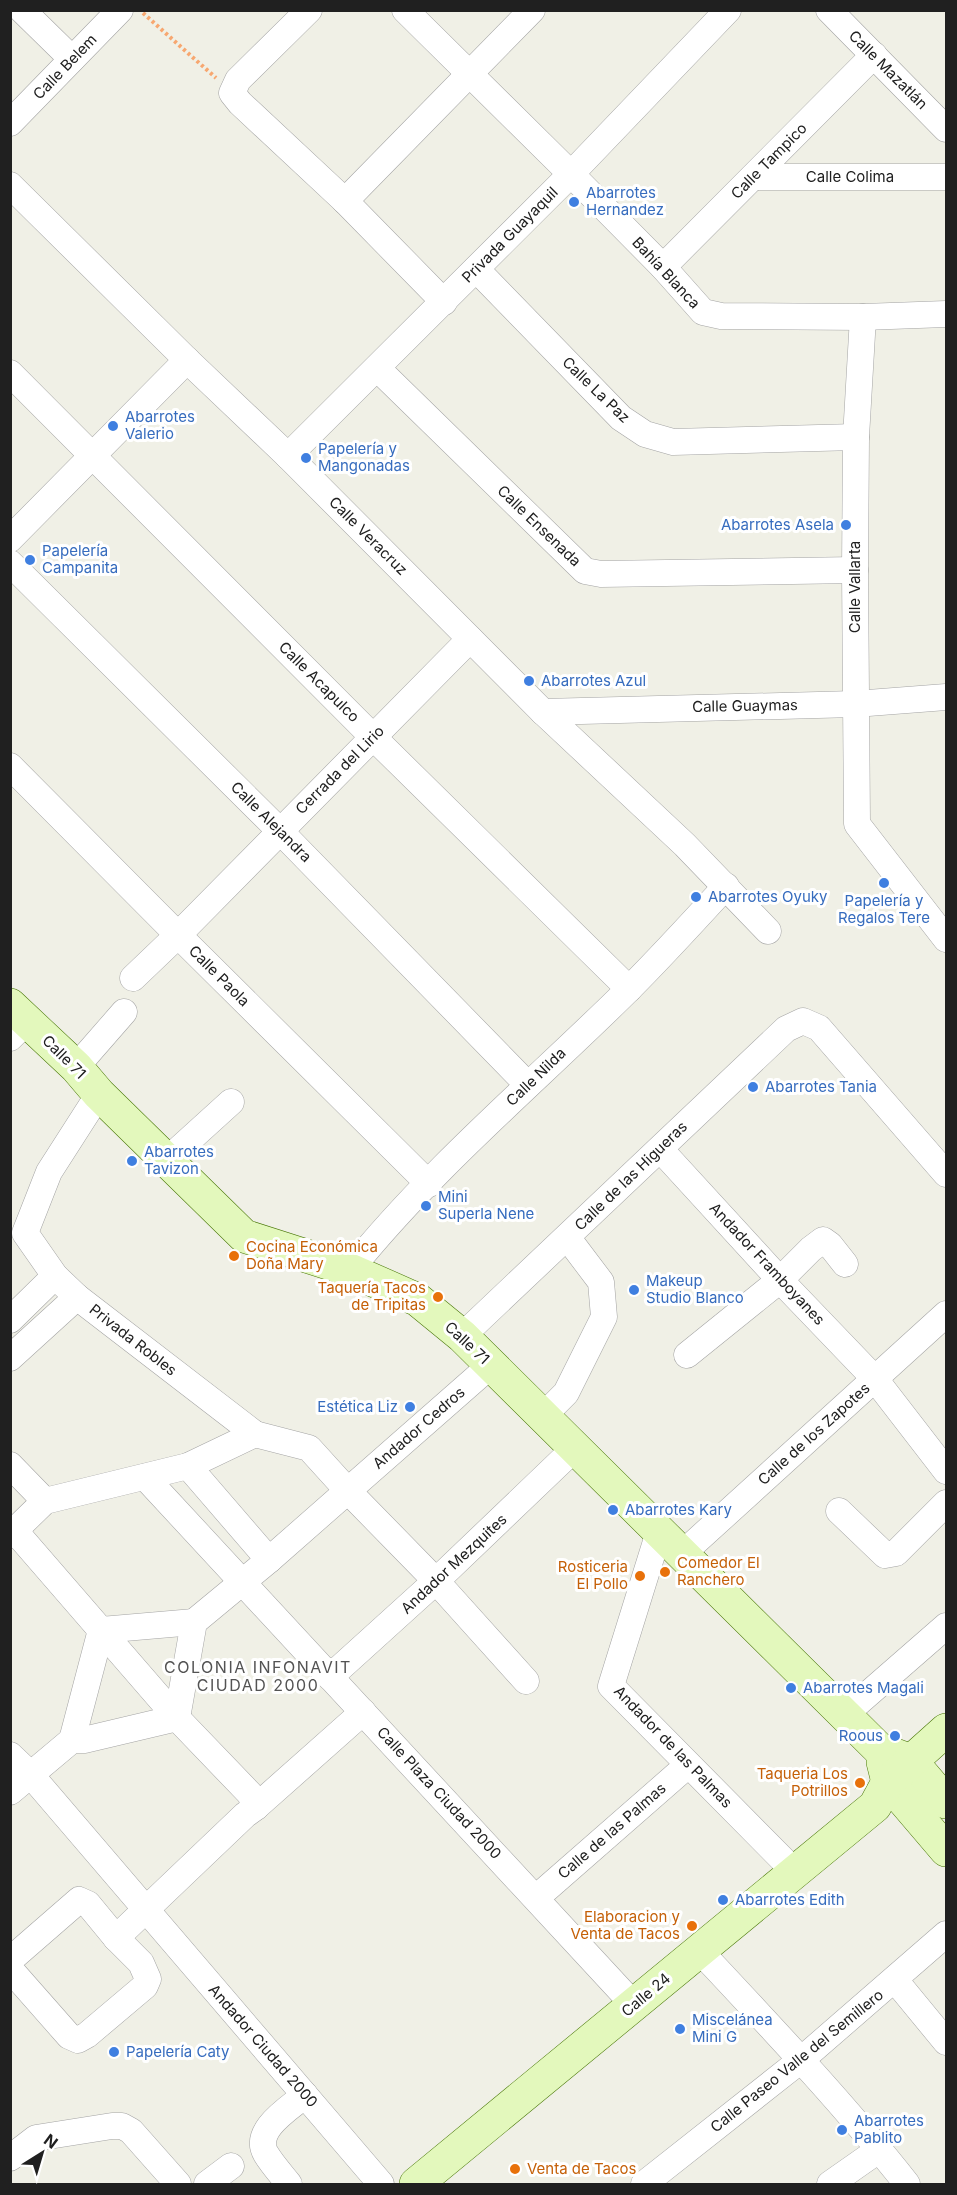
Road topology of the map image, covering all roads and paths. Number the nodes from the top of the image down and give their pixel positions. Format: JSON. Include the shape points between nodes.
{"nodes":[{"id":1,"x":22,"y":10,"type":"edge"},
{"id":2,"x":120,"y":10,"type":"edge"},
{"id":3,"x":140,"y":10,"type":"edge"},
{"id":4,"x":309,"y":10,"type":"edge"},
{"id":5,"x":405,"y":10,"type":"edge"},
{"id":6,"x":532,"y":10,"type":"edge"},
{"id":7,"x":728,"y":10,"type":"edge"},
{"id":8,"x":829,"y":10,"type":"edge"},
{"id":9,"x":874,"y":55,"type":"junction"},
{"id":10,"x":72,"y":59,"type":"junction"},
{"id":11,"x":470,"y":75,"type":"junction"},
{"id":12,"x":232,"y":93,"type":"junction"},
{"id":13,"x":10,"y":123,"type":"edge"},
{"id":14,"x":946,"y":129,"type":"edge"},
{"id":15,"x":571,"y":174,"type":"junction"},
{"id":16,"x":753,"y":177,"type":"junction"},
{"id":17,"x":946,"y":177,"type":"edge"},
{"id":18,"x":10,"y":185,"type":"edge"},
{"id":19,"x":345,"y":201,"type":"junction"},
{"id":20,"x":663,"y":267,"type":"junction"},
{"id":21,"x":476,"y":269,"type":"junction"},
{"id":22,"x":444,"y":302,"type":"junction"},
{"id":23,"x":946,"y":314,"type":"edge"},
{"id":24,"x":862,"y":317,"type":"junction"},
{"id":25,"x":187,"y":360,"type":"junction"},
{"id":26,"x":377,"y":368,"type":"junction"},
{"id":27,"x":10,"y":373,"type":"edge"},
{"id":28,"x":856,"y":437,"type":"junction"},
{"id":29,"x":92,"y":456,"type":"junction"},
{"id":30,"x":288,"y":456,"type":"junction"},
{"id":31,"x":10,"y":538,"type":"edge"},
{"id":32,"x":10,"y":563,"type":"edge"},
{"id":33,"x":855,"y":570,"type":"junction"},
{"id":34,"x":470,"y":639,"type":"junction"},
{"id":35,"x":946,"y":697,"type":"edge"},
{"id":36,"x":855,"y":704,"type":"junction"},
{"id":37,"x":543,"y":712,"type":"junction"},
{"id":38,"x":373,"y":737,"type":"junction"},
{"id":39,"x":10,"y":766,"type":"edge"},
{"id":40,"x":280,"y":831,"type":"junction"},
{"id":41,"x":726,"y":886,"type":"junction"},
{"id":42,"x":943,"y":929,"type":"edge"},
{"id":43,"x":768,"y":931,"type":"dead end"},
{"id":44,"x":178,"y":935,"type":"junction"},
{"id":45,"x":133,"y":978,"type":"dead end"},
{"id":46,"x":629,"y":989,"type":"junction"},
{"id":47,"x":124,"y":1012,"type":"dead end"},
{"id":48,"x":16,"y":1021,"type":"edge"},
{"id":49,"x":76,"y":1066,"type":"junction"},
{"id":50,"x":528,"y":1085,"type":"junction"},
{"id":51,"x":99,"y":1094,"type":"junction"},
{"id":52,"x":231,"y":1102,"type":"dead end"},
{"id":53,"x":660,"y":1149,"type":"junction"},
{"id":54,"x":166,"y":1161,"type":"junction"},
{"id":55,"x":946,"y":1174,"type":"edge"},
{"id":56,"x":429,"y":1184,"type":"junction"},
{"id":57,"x":567,"y":1237,"type":"junction"},
{"id":58,"x":845,"y":1264,"type":"dead end"},
{"id":59,"x":350,"y":1270,"type":"junction"},
{"id":60,"x":55,"y":1276,"type":"junction"},
{"id":61,"x":780,"y":1280,"type":"junction"},
{"id":62,"x":77,"y":1297,"type":"junction"},
{"id":63,"x":946,"y":1314,"type":"edge"},
{"id":64,"x":10,"y":1320,"type":"edge"},
{"id":65,"x":462,"y":1336,"type":"junction"},
{"id":66,"x":687,"y":1356,"type":"dead end"},
{"id":67,"x":10,"y":1358,"type":"edge"},
{"id":68,"x":491,"y":1365,"type":"junction"},
{"id":69,"x":875,"y":1379,"type":"junction"},
{"id":70,"x":543,"y":1416,"type":"junction"},
{"id":71,"x":255,"y":1434,"type":"junction"},
{"id":72,"x":575,"y":1448,"type":"junction"},
{"id":73,"x":10,"y":1464,"type":"edge"},
{"id":74,"x":188,"y":1466,"type":"junction"},
{"id":75,"x":946,"y":1471,"type":"edge"},
{"id":76,"x":145,"y":1477,"type":"junction"},
{"id":77,"x":348,"y":1491,"type":"junction"},
{"id":78,"x":45,"y":1501,"type":"junction"},
{"id":79,"x":946,"y":1503,"type":"edge"},
{"id":80,"x":839,"y":1511,"type":"dead end"},
{"id":81,"x":13,"y":1533,"type":"edge"},
{"id":82,"x":670,"y":1543,"type":"junction"},
{"id":83,"x":269,"y":1560,"type":"junction"},
{"id":84,"x":436,"y":1581,"type":"junction"},
{"id":85,"x":242,"y":1583,"type":"junction"},
{"id":86,"x":194,"y":1622,"type":"junction"},
{"id":87,"x":946,"y":1626,"type":"edge"},
{"id":88,"x":100,"y":1630,"type":"junction"},
{"id":89,"x":330,"y":1677,"type":"junction"},
{"id":90,"x":526,"y":1681,"type":"dead end"},
{"id":91,"x":363,"y":1712,"type":"junction"},
{"id":92,"x":844,"y":1715,"type":"junction"},
{"id":93,"x":177,"y":1718,"type":"junction"},
{"id":94,"x":946,"y":1730,"type":"edge"},
{"id":95,"x":72,"y":1740,"type":"junction"},
{"id":96,"x":10,"y":1755,"type":"edge"},
{"id":97,"x":688,"y":1765,"type":"junction"},
{"id":98,"x":30,"y":1774,"type":"junction"},
{"id":99,"x":914,"y":1784,"type":"edge"},
{"id":100,"x":10,"y":1792,"type":"edge"},
{"id":101,"x":256,"y":1808,"type":"junction"},
{"id":102,"x":946,"y":1850,"type":"edge"},
{"id":103,"x":795,"y":1872,"type":"junction"},
{"id":104,"x":537,"y":1898,"type":"junction"},
{"id":105,"x":146,"y":1909,"type":"junction"},
{"id":106,"x":946,"y":1934,"type":"edge"},
{"id":107,"x":116,"y":1938,"type":"junction"},
{"id":108,"x":699,"y":1950,"type":"junction"},
{"id":109,"x":10,"y":1960,"type":"edge"},
{"id":110,"x":10,"y":1969,"type":"edge"},
{"id":111,"x":895,"y":1980,"type":"junction"},
{"id":112,"x":634,"y":2006,"type":"junction"},
{"id":113,"x":946,"y":2042,"type":"edge"},
{"id":114,"x":801,"y":2060,"type":"junction"},
{"id":115,"x":305,"y":2095,"type":"junction"},
{"id":116,"x":880,"y":2150,"type":"junction"},
{"id":117,"x":10,"y":2158,"type":"edge"},
{"id":118,"x":231,"y":2166,"type":"dead end"},
{"id":119,"x":178,"y":2184,"type":"edge"},
{"id":120,"x":207,"y":2184,"type":"edge"},
{"id":121,"x":289,"y":2184,"type":"edge"},
{"id":122,"x":381,"y":2184,"type":"edge"},
{"id":123,"x":416,"y":2184,"type":"edge"},
{"id":124,"x":644,"y":2184,"type":"edge"},
{"id":125,"x":830,"y":2184,"type":"edge"},
{"id":126,"x":908,"y":2184,"type":"edge"}],
"edges":[{"from":1,"to":10,"type":"street"},
{"from":2,"to":10,"type":"street","name":"Calle Belem"},
{"from":3,"to":12,"type":"path"},
{"from":4,"to":12,"type":"street","via":[[238,80]]},
{"from":5,"to":11,"type":"street","name":"Bahía Blanca"},
{"from":6,"to":11,"type":"street"},
{"from":7,"to":15,"type":"street","name":"Privada Guayaquil"},
{"from":8,"to":9,"type":"street","name":"Calle Mazatlán"},
{"from":9,"to":14,"type":"street","name":"Calle Mazatlán"},
{"from":9,"to":16,"type":"street","name":"Calle Tampico"},
{"from":10,"to":13,"type":"street","name":"Calle Belem"},
{"from":11,"to":15,"type":"street","name":"Bahía Blanca"},
{"from":11,"to":19,"type":"street"},
{"from":12,"to":19,"type":"street"},
{"from":15,"to":20,"type":"street","name":"Bahía Blanca"},
{"from":15,"to":21,"type":"street","name":"Privada Guayaquil"},
{"from":16,"to":17,"type":"street","name":"Calle Colima"},
{"from":16,"to":20,"type":"street","name":"Calle Tampico"},
{"from":18,"to":25,"type":"street","name":"Calle Veracruz"},
{"from":19,"to":22,"type":"street"},
{"from":20,"to":24,"type":"street","name":"Bahía Blanca","via":[[703,312],[721,316]]},
{"from":21,"to":22,"type":"street","name":"Privada Guayaquil"},
{"from":21,"to":28,"type":"street","name":"Calle La Paz","via":[[621,418],[645,434],[673,442]]},
{"from":22,"to":26,"type":"street","name":"Privada Guayaquil"},
{"from":23,"to":24,"type":"street","name":"Bahía Blanca"},
{"from":24,"to":28,"type":"street","name":"Calle Vallarta"},
{"from":25,"to":29,"type":"street"},
{"from":25,"to":30,"type":"street","name":"Calle Veracruz"},
{"from":26,"to":30,"type":"street","name":"Privada Guayaquil"},
{"from":26,"to":33,"type":"street","name":"Calle Ensenada","via":[[585,571],[601,574]]},
{"from":27,"to":29,"type":"street","name":"Calle Acapulco"},
{"from":28,"to":33,"type":"street","name":"Calle Vallarta"},
{"from":29,"to":31,"type":"street"},
{"from":29,"to":38,"type":"street","name":"Calle Acapulco"},
{"from":30,"to":34,"type":"street","name":"Calle Veracruz"},
{"from":32,"to":40,"type":"street","name":"Calle Alejandra"},
{"from":33,"to":36,"type":"street","name":"Calle Vallarta"},
{"from":34,"to":37,"type":"street","name":"Calle Veracruz"},
{"from":34,"to":38,"type":"street","name":"Cerrada del Lirio"},
{"from":35,"to":36,"type":"street","name":"Calle Guaymas"},
{"from":36,"to":37,"type":"street","name":"Calle Guaymas"},
{"from":36,"to":42,"type":"street","name":"Calle Vallarta","via":[[857,824]]},
{"from":37,"to":41,"type":"street","name":"Calle Veracruz"},
{"from":38,"to":40,"type":"street","name":"Cerrada del Lirio"},
{"from":38,"to":46,"type":"street","name":"Calle Acapulco"},
{"from":39,"to":44,"type":"street","name":"Calle Paola"},
{"from":40,"to":44,"type":"street","name":"Cerrada del Lirio"},
{"from":40,"to":50,"type":"street","name":"Calle Alejandra"},
{"from":41,"to":43,"type":"street","name":"Calle Veracruz"},
{"from":41,"to":46,"type":"street","name":"Calle Nilda"},
{"from":44,"to":45,"type":"street","name":"Cerrada del Lirio"},
{"from":44,"to":56,"type":"street","name":"Calle Paola"},
{"from":46,"to":50,"type":"street","name":"Calle Nilda"},
{"from":47,"to":49,"type":"street"},
{"from":48,"to":49,"type":"street","name":"Calle 71"},
{"from":49,"to":51,"type":"street","name":"Calle 71"},
{"from":50,"to":56,"type":"street","name":"Calle Nilda"},
{"from":51,"to":54,"type":"street","name":"Calle 71"},
{"from":51,"to":60,"type":"street","name":"Privada Robles","via":[[50,1172],[25,1233]]},
{"from":52,"to":54,"type":"street"},
{"from":53,"to":55,"type":"street","name":"Calle de las Higueras","via":[[786,1029],[803,1021],[819,1029]]},
{"from":53,"to":57,"type":"street","name":"Calle de las Higueras"},
{"from":53,"to":61,"type":"street","name":"Andador Framboyanes"},
{"from":54,"to":59,"type":"street","name":"Calle 71","via":[[244,1236]]},
{"from":56,"to":59,"type":"street","name":"Calle Nilda"},
{"from":57,"to":65,"type":"street","name":"Calle de las Higueras"},
{"from":57,"to":70,"type":"street","via":[[601,1282],[604,1317],[566,1393]]},
{"from":58,"to":61,"type":"street","via":[[823,1240]]},
{"from":59,"to":65,"type":"street","name":"Calle 71","via":[[418,1300]]},
{"from":60,"to":62,"type":"street","name":"Privada Robles"},
{"from":60,"to":64,"type":"street"},
{"from":61,"to":66,"type":"street"},
{"from":61,"to":69,"type":"street","name":"Andador Framboyanes"},
{"from":62,"to":67,"type":"street"},
{"from":62,"to":71,"type":"street","name":"Privada Robles"},
{"from":63,"to":69,"type":"street","name":"Calle de los Zapotes"},
{"from":65,"to":68,"type":"street","name":"Calle 71"},
{"from":68,"to":70,"type":"street","name":"Calle 71"},
{"from":68,"to":77,"type":"street","name":"Andador Cedros"},
{"from":69,"to":75,"type":"street","name":"Andador Framboyanes"},
{"from":69,"to":82,"type":"street","name":"Calle de los Zapotes"},
{"from":70,"to":72,"type":"street","name":"Calle 71"},
{"from":71,"to":74,"type":"street"},
{"from":71,"to":77,"type":"street","via":[[309,1448]]},
{"from":72,"to":82,"type":"street","name":"Calle 71"},
{"from":72,"to":84,"type":"street","name":"Andador Mezquites"},
{"from":73,"to":78,"type":"street"},
{"from":74,"to":76,"type":"street"},
{"from":74,"to":83,"type":"street"},
{"from":76,"to":78,"type":"street"},
{"from":76,"to":85,"type":"street","name":"Calle Plaza Ciudad 2000"},
{"from":77,"to":83,"type":"street","name":"Andador Cedros"},
{"from":77,"to":84,"type":"street"},
{"from":78,"to":81,"type":"street"},
{"from":79,"to":80,"type":"street","via":[[896,1553],[885,1555]]},
{"from":81,"to":88,"type":"street"},
{"from":82,"to":92,"type":"street","name":"Calle 71"},
{"from":82,"to":97,"type":"street","name":"Andador de las Palmas","via":[[611,1686]]},
{"from":83,"to":85,"type":"street","name":"Andador Cedros"},
{"from":84,"to":89,"type":"street","name":"Andador Mezquites"},
{"from":84,"to":90,"type":"street"},
{"from":85,"to":86,"type":"street"},
{"from":85,"to":89,"type":"street","name":"Calle Plaza Ciudad 2000"},
{"from":86,"to":88,"type":"street"},
{"from":86,"to":93,"type":"street"},
{"from":87,"to":92,"type":"street"},
{"from":88,"to":93,"type":"street"},
{"from":88,"to":95,"type":"street"},
{"from":89,"to":91,"type":"street","name":"Calle Plaza Ciudad 2000"},
{"from":91,"to":101,"type":"street"},
{"from":91,"to":104,"type":"street","name":"Calle Plaza Ciudad 2000"},
{"from":92,"to":99,"type":"street","name":"Calle 71"},
{"from":93,"to":95,"type":"street"},
{"from":93,"to":101,"type":"street","via":[[250,1794]]},
{"from":94,"to":99,"type":"street","name":"Calle 24"},
{"from":95,"to":98,"type":"street"},
{"from":96,"to":98,"type":"street","name":"Andador Ciudad 2000"},
{"from":97,"to":103,"type":"street","name":"Andador de las Palmas"},
{"from":97,"to":104,"type":"street","name":"Calle de las Palmas"},
{"from":98,"to":100,"type":"street"},
{"from":98,"to":105,"type":"street","name":"Andador Ciudad 2000"},
{"from":99,"to":102,"type":"street"},
{"from":99,"to":103,"type":"street","name":"Calle 24"},
{"from":101,"to":105,"type":"street"},
{"from":103,"to":108,"type":"street","name":"Calle 24"},
{"from":104,"to":112,"type":"street","name":"Calle Plaza Ciudad 2000"},
{"from":105,"to":107,"type":"street"},
{"from":105,"to":115,"type":"street","name":"Andador Ciudad 2000"},
{"from":106,"to":111,"type":"street","name":"Calle Paseo Valle del Semillero"},
{"from":107,"to":109,"type":"street","via":[[88,1904],[79,1900]]},
{"from":107,"to":110,"type":"street","via":[[141,1963],[148,1979],[145,1986],[78,2040],[69,2036]]},
{"from":108,"to":112,"type":"street","name":"Calle 24"},
{"from":108,"to":114,"type":"street"},
{"from":111,"to":113,"type":"street"},
{"from":111,"to":114,"type":"street","name":"Calle Paseo Valle del Semillero"},
{"from":112,"to":123,"type":"street","name":"Calle 24"},
{"from":114,"to":116,"type":"street"},
{"from":114,"to":124,"type":"street","name":"Calle Paseo Valle del Semillero"},
{"from":115,"to":121,"type":"street","via":[[268,2128],[262,2140],[264,2152]]},
{"from":115,"to":122,"type":"street","name":"Andador Ciudad 2000"},
{"from":116,"to":125,"type":"street"},
{"from":116,"to":126,"type":"street"},
{"from":117,"to":119,"type":"street","via":[[36,2138],[122,2126],[131,2131]]},
{"from":118,"to":120,"type":"street"}]}
